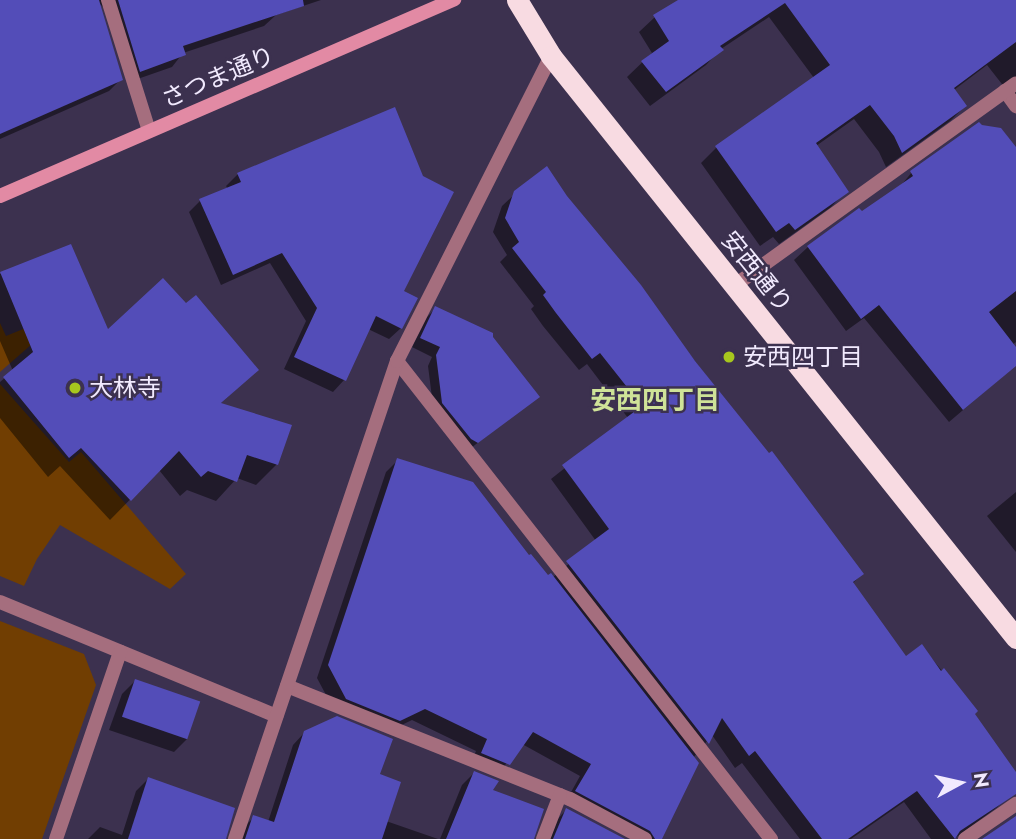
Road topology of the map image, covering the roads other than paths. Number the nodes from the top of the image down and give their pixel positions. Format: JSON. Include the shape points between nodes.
{"nodes":[{"id":1,"x":108,"y":0,"type":"edge"},
{"id":2,"x":454,"y":0,"type":"edge"},
{"id":3,"x":517,"y":0,"type":"edge"},
{"id":4,"x":551,"y":56,"type":"junction"},
{"id":5,"x":1011,"y":87,"type":"edge"},
{"id":6,"x":1016,"y":106,"type":"edge"},
{"id":7,"x":149,"y":131,"type":"junction"},
{"id":8,"x":0,"y":196,"type":"edge"},
{"id":9,"x":734,"y":286,"type":"junction"},
{"id":10,"x":397,"y":361,"type":"junction"},
{"id":11,"x":0,"y":602,"type":"edge"},
{"id":12,"x":1016,"y":638,"type":"edge"},
{"id":13,"x":120,"y":652,"type":"junction"},
{"id":14,"x":286,"y":686,"type":"junction"},
{"id":15,"x":276,"y":716,"type":"junction"},
{"id":16,"x":560,"y":795,"type":"junction"},
{"id":17,"x":1016,"y":804,"type":"edge"},
{"id":18,"x":56,"y":839,"type":"edge"},
{"id":19,"x":235,"y":839,"type":"edge"},
{"id":20,"x":543,"y":839,"type":"edge"},
{"id":21,"x":645,"y":839,"type":"edge"},
{"id":22,"x":771,"y":839,"type":"edge"},
{"id":23,"x":965,"y":839,"type":"edge"}],
"edges":[{"from":1,"to":7,"type":"street"},
{"from":2,"to":7,"type":"main road","name":"さつま通り"},
{"from":3,"to":4,"type":"main road"},
{"from":4,"to":9,"type":"main road"},
{"from":4,"to":10,"type":"street"},
{"from":5,"to":6,"type":"street"},
{"from":5,"to":9,"type":"street"},
{"from":7,"to":8,"type":"main road","name":"さつま通り"},
{"from":9,"to":12,"type":"main road"},
{"from":10,"to":14,"type":"street"},
{"from":10,"to":22,"type":"street"},
{"from":11,"to":13,"type":"street"},
{"from":13,"to":15,"type":"street"},
{"from":13,"to":18,"type":"street"},
{"from":14,"to":15,"type":"street"},
{"from":14,"to":16,"type":"street"},
{"from":15,"to":19,"type":"street"},
{"from":16,"to":20,"type":"street"},
{"from":16,"to":21,"type":"street"},
{"from":17,"to":23,"type":"street"}]}
